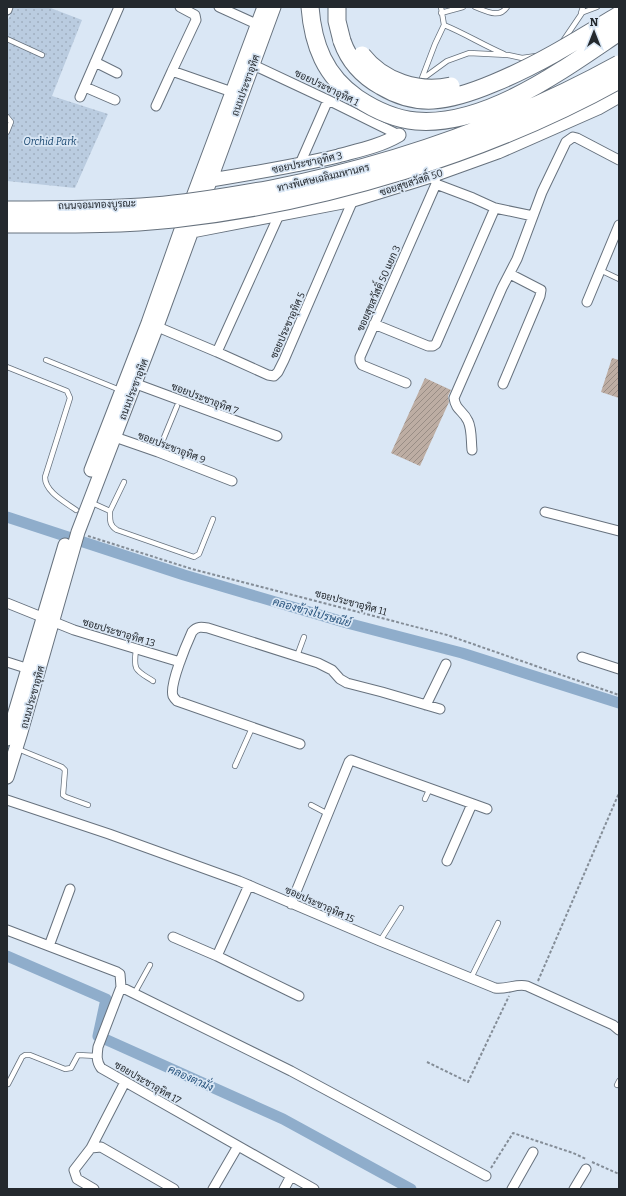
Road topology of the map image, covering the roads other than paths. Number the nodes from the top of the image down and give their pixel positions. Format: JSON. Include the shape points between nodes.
{"nodes":[{"id":1,"x":8,"y":7,"type":"edge"},
{"id":2,"x":119,"y":7,"type":"edge"},
{"id":3,"x":180,"y":7,"type":"edge"},
{"id":4,"x":219,"y":7,"type":"edge"},
{"id":5,"x":264,"y":7,"type":"edge"},
{"id":6,"x":274,"y":7,"type":"edge"},
{"id":7,"x":310,"y":7,"type":"edge"},
{"id":8,"x":337,"y":7,"type":"edge"},
{"id":9,"x":347,"y":7,"type":"edge"},
{"id":10,"x":441,"y":7,"type":"edge"},
{"id":11,"x":463,"y":7,"type":"edge"},
{"id":12,"x":476,"y":7,"type":"edge"},
{"id":13,"x":507,"y":7,"type":"edge"},
{"id":14,"x":583,"y":7,"type":"edge"},
{"id":15,"x":597,"y":7,"type":"edge"},
{"id":16,"x":615,"y":7,"type":"edge"},
{"id":17,"x":7,"y":10,"type":"edge"},
{"id":18,"x":441,"y":13,"type":"junction"},
{"id":19,"x":581,"y":13,"type":"junction"},
{"id":20,"x":619,"y":15,"type":"edge"},
{"id":21,"x":444,"y":25,"type":"junction"},
{"id":22,"x":261,"y":27,"type":"junction"},
{"id":23,"x":619,"y":32,"type":"edge"},
{"id":24,"x":7,"y":39,"type":"edge"},
{"id":25,"x":347,"y":39,"type":"junction"},
{"id":26,"x":42,"y":55,"type":"dead end"},
{"id":27,"x":508,"y":56,"type":"junction"},
{"id":28,"x":95,"y":62,"type":"junction"},
{"id":29,"x":248,"y":63,"type":"junction"},
{"id":30,"x":619,"y":64,"type":"edge"},
{"id":31,"x":172,"y":70,"type":"junction"},
{"id":32,"x":117,"y":73,"type":"dead end"},
{"id":33,"x":421,"y":80,"type":"junction"},
{"id":34,"x":619,"y":80,"type":"edge"},
{"id":35,"x":85,"y":87,"type":"junction"},
{"id":36,"x":232,"y":92,"type":"junction"},
{"id":37,"x":80,"y":96,"type":"dead end"},
{"id":38,"x":619,"y":96,"type":"edge"},
{"id":39,"x":115,"y":100,"type":"dead end"},
{"id":40,"x":328,"y":100,"type":"junction"},
{"id":41,"x":415,"y":101,"type":"dead end"},
{"id":42,"x":156,"y":106,"type":"dead end"},
{"id":43,"x":409,"y":115,"type":"dead end"},
{"id":44,"x":7,"y":117,"type":"edge"},
{"id":45,"x":406,"y":122,"type":"dead end"},
{"id":46,"x":7,"y":132,"type":"edge"},
{"id":47,"x":401,"y":132,"type":"joint"},
{"id":48,"x":619,"y":160,"type":"edge"},
{"id":49,"x":299,"y":166,"type":"junction"},
{"id":50,"x":211,"y":180,"type":"junction"},
{"id":51,"x":435,"y":180,"type":"junction"},
{"id":52,"x":353,"y":200,"type":"junction"},
{"id":53,"x":495,"y":208,"type":"junction"},
{"id":54,"x":7,"y":210,"type":"edge"},
{"id":55,"x":188,"y":210,"type":"junction"},
{"id":56,"x":279,"y":215,"type":"junction"},
{"id":57,"x":7,"y":216,"type":"edge"},
{"id":58,"x":533,"y":216,"type":"junction"},
{"id":59,"x":7,"y":224,"type":"edge"},
{"id":60,"x":619,"y":225,"type":"edge"},
{"id":61,"x":192,"y":231,"type":"junction"},
{"id":62,"x":600,"y":270,"type":"junction"},
{"id":63,"x":510,"y":274,"type":"junction"},
{"id":64,"x":619,"y":279,"type":"edge"},
{"id":65,"x":587,"y":302,"type":"dead end"},
{"id":66,"x":374,"y":324,"type":"junction"},
{"id":67,"x":152,"y":325,"type":"junction"},
{"id":68,"x":217,"y":352,"type":"junction"},
{"id":69,"x":46,"y":360,"type":"dead end"},
{"id":70,"x":7,"y":367,"type":"edge"},
{"id":71,"x":406,"y":383,"type":"dead end"},
{"id":72,"x":503,"y":384,"type":"dead end"},
{"id":73,"x":129,"y":387,"type":"junction"},
{"id":74,"x":177,"y":406,"type":"dead end"},
{"id":75,"x":110,"y":435,"type":"junction"},
{"id":76,"x":277,"y":436,"type":"dead end"},
{"id":77,"x":472,"y":450,"type":"dead end"},
{"id":78,"x":158,"y":452,"type":"junction"},
{"id":79,"x":232,"y":481,"type":"dead end"},
{"id":80,"x":124,"y":482,"type":"dead end"},
{"id":81,"x":89,"y":501,"type":"junction"},
{"id":82,"x":76,"y":510,"type":"junction"},
{"id":83,"x":110,"y":511,"type":"junction"},
{"id":84,"x":545,"y":512,"type":"dead end"},
{"id":85,"x":213,"y":519,"type":"dead end"},
{"id":86,"x":619,"y":530,"type":"edge"},
{"id":87,"x":73,"y":531,"type":"junction"},
{"id":88,"x":7,"y":603,"type":"edge"},
{"id":89,"x":48,"y":620,"type":"junction"},
{"id":90,"x":304,"y":637,"type":"dead end"},
{"id":91,"x":136,"y":650,"type":"junction"},
{"id":92,"x":296,"y":656,"type":"junction"},
{"id":93,"x":582,"y":656,"type":"dead end"},
{"id":94,"x":7,"y":662,"type":"edge"},
{"id":95,"x":180,"y":662,"type":"junction"},
{"id":96,"x":446,"y":664,"type":"dead end"},
{"id":97,"x":29,"y":669,"type":"junction"},
{"id":98,"x":619,"y":669,"type":"edge"},
{"id":99,"x":154,"y":681,"type":"dead end"},
{"id":100,"x":426,"y":705,"type":"junction"},
{"id":101,"x":440,"y":709,"type":"dead end"},
{"id":102,"x":252,"y":728,"type":"junction"},
{"id":103,"x":12,"y":735,"type":"edge"},
{"id":104,"x":300,"y":744,"type":"dead end"},
{"id":105,"x":235,"y":766,"type":"dead end"},
{"id":106,"x":7,"y":777,"type":"edge"},
{"id":107,"x":430,"y":788,"type":"junction"},
{"id":108,"x":425,"y":799,"type":"dead end"},
{"id":109,"x":7,"y":800,"type":"edge"},
{"id":110,"x":472,"y":804,"type":"junction"},
{"id":111,"x":88,"y":805,"type":"dead end"},
{"id":112,"x":311,"y":806,"type":"dead end"},
{"id":113,"x":487,"y":810,"type":"dead end"},
{"id":114,"x":328,"y":814,"type":"junction"},
{"id":115,"x":447,"y":861,"type":"dead end"},
{"id":116,"x":249,"y":885,"type":"junction"},
{"id":117,"x":70,"y":889,"type":"dead end"},
{"id":118,"x":292,"y":904,"type":"junction"},
{"id":119,"x":401,"y":908,"type":"dead end"},
{"id":120,"x":498,"y":923,"type":"dead end"},
{"id":121,"x":7,"y":930,"type":"edge"},
{"id":122,"x":173,"y":936,"type":"dead end"},
{"id":123,"x":380,"y":941,"type":"junction"},
{"id":124,"x":49,"y":946,"type":"junction"},
{"id":125,"x":217,"y":956,"type":"junction"},
{"id":126,"x":150,"y":965,"type":"dead end"},
{"id":127,"x":471,"y":978,"type":"junction"},
{"id":128,"x":121,"y":987,"type":"junction"},
{"id":129,"x":134,"y":994,"type":"junction"},
{"id":130,"x":299,"y":996,"type":"dead end"},
{"id":131,"x":619,"y":1030,"type":"edge"},
{"id":132,"x":97,"y":1051,"type":"junction"},
{"id":133,"x":126,"y":1082,"type":"junction"},
{"id":134,"x":8,"y":1084,"type":"dead end"},
{"id":135,"x":238,"y":1146,"type":"junction"},
{"id":136,"x":91,"y":1148,"type":"junction"},
{"id":137,"x":533,"y":1152,"type":"dead end"},
{"id":138,"x":586,"y":1169,"type":"dead end"},
{"id":139,"x":291,"y":1176,"type":"junction"},
{"id":140,"x":486,"y":1176,"type":"road end"},
{"id":141,"x":94,"y":1189,"type":"edge"},
{"id":142,"x":174,"y":1189,"type":"edge"},
{"id":143,"x":213,"y":1189,"type":"edge"},
{"id":144,"x":284,"y":1189,"type":"edge"},
{"id":145,"x":314,"y":1189,"type":"edge"},
{"id":146,"x":512,"y":1189,"type":"edge"},
{"id":147,"x":574,"y":1189,"type":"edge"}],
"edges":[{"from":1,"to":17,"type":"street"},
{"from":2,"to":28,"type":"street"},
{"from":3,"to":31,"type":"street","via":[[195,15],[196,20]]},
{"from":4,"to":22,"type":"street"},
{"from":5,"to":22,"type":"main road","name":"ถนนประชาอุทิศ"},
{"from":6,"to":22,"type":"main road","name":"ถนนประชาอุทิศ"},
{"from":7,"to":23,"type":"highway","bridge":true,"via":[[319,52],[338,81],[354,96],[374,108],[395,117],[417,121],[462,116],[508,99],[546,79]]},
{"from":8,"to":25,"type":"highway","via":[[337,21]]},
{"from":9,"to":25,"type":"highway"},
{"from":10,"to":18,"type":"lane"},
{"from":11,"to":18,"type":"lane"},
{"from":12,"to":13,"type":"lane","via":[[491,13],[499,13]]},
{"from":14,"to":19,"type":"lane"},
{"from":15,"to":19,"type":"lane"},
{"from":16,"to":25,"type":"highway","bridge":true,"via":[[522,58],[468,81],[439,88],[407,85],[384,75]]},
{"from":18,"to":21,"type":"lane"},
{"from":19,"to":27,"type":"lane","via":[[564,40],[551,50],[522,58]]},
{"from":20,"to":25,"type":"highway","bridge":true,"via":[[528,68],[472,92],[441,99],[411,98],[383,88],[358,68],[349,56]]},
{"from":21,"to":27,"type":"lane"},
{"from":21,"to":33,"type":"lane"},
{"from":22,"to":29,"type":"main road","name":"ถนนประชาอุทิศ"},
{"from":24,"to":26,"type":"lane"},
{"from":27,"to":33,"type":"lane","via":[[469,53],[447,61]]},
{"from":28,"to":32,"type":"street"},
{"from":28,"to":35,"type":"street"},
{"from":29,"to":36,"type":"main road","name":"ถนนประชาอุทิศ"},
{"from":29,"to":40,"type":"street","name":"ซอยประชาอุทิศ 1"},
{"from":29,"to":50,"type":"main road","name":"ถนนประชาอุทิศ"},
{"from":30,"to":54,"type":"highway","name":"ทางพิเศษเฉลิมมหานคร","bridge":true,"via":[[551,99],[462,136],[403,156],[321,178],[237,196],[154,206]]},
{"from":31,"to":36,"type":"street"},
{"from":31,"to":42,"type":"street"},
{"from":33,"to":41,"type":"lane"},
{"from":34,"to":59,"type":"highway","name":"ทางพิเศษเฉลิมมหานคร","bridge":true,"via":[[539,120],[463,150],[399,171],[316,193],[230,212],[173,219],[142,222]]},
{"from":35,"to":37,"type":"street"},
{"from":35,"to":39,"type":"street"},
{"from":36,"to":55,"type":"main road","name":"ถนนประชาอุทิศ"},
{"from":38,"to":51,"type":"main road","name":"ซอยสุขสวัสดิ์ 50","via":[[598,108]]},
{"from":40,"to":47,"type":"street","name":"ซอยประชาอุทิศ 1"},
{"from":40,"to":49,"type":"street"},
{"from":43,"to":45,"type":"lane"},
{"from":44,"to":46,"type":"lane","via":[[11,122]]},
{"from":47,"to":49,"type":"main road","name":"ซอยประชาอุทิศ 3","via":[[387,142],[373,147]]},
{"from":48,"to":58,"type":"street","via":[[577,138],[570,138],[542,192]]},
{"from":49,"to":50,"type":"main road","name":"ซอยประชาอุทิศ 3"},
{"from":50,"to":61,"type":"main road","name":"ถนนประชาอุทิศ"},
{"from":51,"to":52,"type":"main road","name":"ซอยสุขสวัสดิ์ 50"},
{"from":51,"to":53,"type":"street"},
{"from":51,"to":66,"type":"street","name":"ฃอยสุขสวัสดิ์ 50 แยก 3"},
{"from":52,"to":56,"type":"main road","name":"ซอยสุขสวัสดิ์ 50"},
{"from":52,"to":68,"type":"street","name":"ซอยประชาอุทิศ 5","via":[[278,372],[274,376],[268,375]]},
{"from":53,"to":58,"type":"street"},
{"from":53,"to":66,"type":"street","via":[[436,344],[428,346]]},
{"from":55,"to":57,"type":"street","name":"ถนนจอมทองบูรณะ","via":[[131,214]]},
{"from":55,"to":67,"type":"main road","name":"ถนนประชาอุทิศ"},
{"from":56,"to":61,"type":"main road","name":"ซอยสุขสวัสดิ์ 50"},
{"from":56,"to":68,"type":"street"},
{"from":58,"to":63,"type":"street"},
{"from":60,"to":62,"type":"street"},
{"from":61,"to":67,"type":"main road","name":"ถนนประชาอุทิศ"},
{"from":62,"to":64,"type":"lane"},
{"from":62,"to":65,"type":"street"},
{"from":63,"to":72,"type":"street","via":[[540,290],[540,296]]},
{"from":63,"to":77,"type":"street","via":[[454,398],[456,406],[469,423]]},
{"from":66,"to":71,"type":"street","name":"ฃอยสุขสวัสดิ์ 50 แยก 3","via":[[360,357],[362,365]]},
{"from":67,"to":68,"type":"street","name":"ซอยประชาอุทิศ 5"},
{"from":67,"to":73,"type":"main road","name":"ถนนประชาอุทิศ"},
{"from":69,"to":73,"type":"lane"},
{"from":70,"to":82,"type":"lane","via":[[69,393],[70,398],[44,477],[45,483],[53,493]]},
{"from":73,"to":75,"type":"main road","name":"ถนนประชาอุทิศ"},
{"from":73,"to":76,"type":"street","name":"ซอยประชาอุทิศ 7"},
{"from":74,"to":78,"type":"lane"},
{"from":75,"to":78,"type":"street","name":"ซอยประชาอุทิศ 9"},
{"from":75,"to":81,"type":"main road","name":"ถนนประชาอุทิศ"},
{"from":75,"to":82,"type":"main road","name":"ถนนประชาอุทิศ"},
{"from":78,"to":79,"type":"street","name":"ซอยประชาอุทิศ 9"},
{"from":80,"to":83,"type":"lane"},
{"from":81,"to":83,"type":"lane"},
{"from":81,"to":87,"type":"main road","name":"ถนนประชาอุทิศ"},
{"from":82,"to":87,"type":"main road","name":"ถนนประชาอุทิศ"},
{"from":83,"to":85,"type":"lane","via":[[110,522],[117,530],[194,557],[198,554]]},
{"from":84,"to":86,"type":"street"},
{"from":87,"to":89,"type":"main road","name":"ถนนประชาอุทิศ"},
{"from":88,"to":89,"type":"street","name":"ซอยประชาอุทิศ 13"},
{"from":89,"to":91,"type":"street","name":"ซอยประชาอุทิศ 13"},
{"from":89,"to":97,"type":"main road","name":"ถนนประชาอุทิศ"},
{"from":89,"to":103,"type":"main road","name":"ถนนประชาอุทิศ"},
{"from":90,"to":92,"type":"lane"},
{"from":91,"to":95,"type":"street","name":"ซอยประชาอุทิศ 13"},
{"from":91,"to":99,"type":"lane","via":[[135,668]]},
{"from":92,"to":95,"type":"street","via":[[201,627],[195,628],[192,632]]},
{"from":92,"to":100,"type":"street","via":[[327,666],[347,684]]},
{"from":93,"to":98,"type":"street"},
{"from":94,"to":97,"type":"street"},
{"from":95,"to":102,"type":"street","via":[[173,691],[173,697],[177,701]]},
{"from":96,"to":100,"type":"street"},
{"from":97,"to":103,"type":"main road","name":"ถนนประชาอุทิศ"},
{"from":100,"to":101,"type":"street"},
{"from":102,"to":104,"type":"street"},
{"from":102,"to":105,"type":"lane"},
{"from":103,"to":106,"type":"main road","name":"ถนนประชาอุทิศ"},
{"from":103,"to":111,"type":"lane","via":[[62,767],[65,770],[63,795]]},
{"from":107,"to":108,"type":"lane"},
{"from":107,"to":110,"type":"street"},
{"from":107,"to":114,"type":"street","via":[[351,760]]},
{"from":109,"to":116,"type":"street","name":"ซอยประชาอุทิศ 15"},
{"from":110,"to":113,"type":"street"},
{"from":110,"to":115,"type":"street"},
{"from":112,"to":114,"type":"lane"},
{"from":114,"to":118,"type":"street"},
{"from":116,"to":118,"type":"street","name":"ซอยประชาอุทิศ 15"},
{"from":116,"to":125,"type":"street"},
{"from":117,"to":124,"type":"street"},
{"from":118,"to":123,"type":"street","name":"ซอยประชาอุทิศ 15"},
{"from":119,"to":123,"type":"lane"},
{"from":120,"to":127,"type":"lane"},
{"from":121,"to":124,"type":"street"},
{"from":122,"to":125,"type":"street"},
{"from":123,"to":127,"type":"street","name":"ซอยประชาอุทิศ 15"},
{"from":124,"to":128,"type":"street","via":[[117,972],[120,974]]},
{"from":125,"to":130,"type":"street"},
{"from":126,"to":129,"type":"lane"},
{"from":127,"to":131,"type":"street","name":"ซอยประชาอุทิศ 15","via":[[495,988],[522,985]]},
{"from":128,"to":129,"type":"street"},
{"from":128,"to":132,"type":"street"},
{"from":129,"to":140,"type":"street","via":[[291,1071]]},
{"from":132,"to":133,"type":"street","name":"ซอยประชาอุทิศ 17","via":[[97,1063],[101,1068]]},
{"from":132,"to":134,"type":"lane","via":[[78,1056],[71,1068],[65,1069],[24,1055]]},
{"from":133,"to":135,"type":"street","name":"ซอยประชาอุทิศ 17"},
{"from":133,"to":136,"type":"street"},
{"from":135,"to":139,"type":"street","name":"ซอยประชาอุทิศ 17"},
{"from":135,"to":143,"type":"street"},
{"from":136,"to":141,"type":"street","via":[[74,1170],[77,1179]]},
{"from":136,"to":142,"type":"street","via":[[101,1147]]},
{"from":137,"to":146,"type":"street"},
{"from":138,"to":147,"type":"street"},
{"from":139,"to":144,"type":"street"},
{"from":139,"to":145,"type":"street","name":"ซอยประชาอุทิศ 17"}]}
